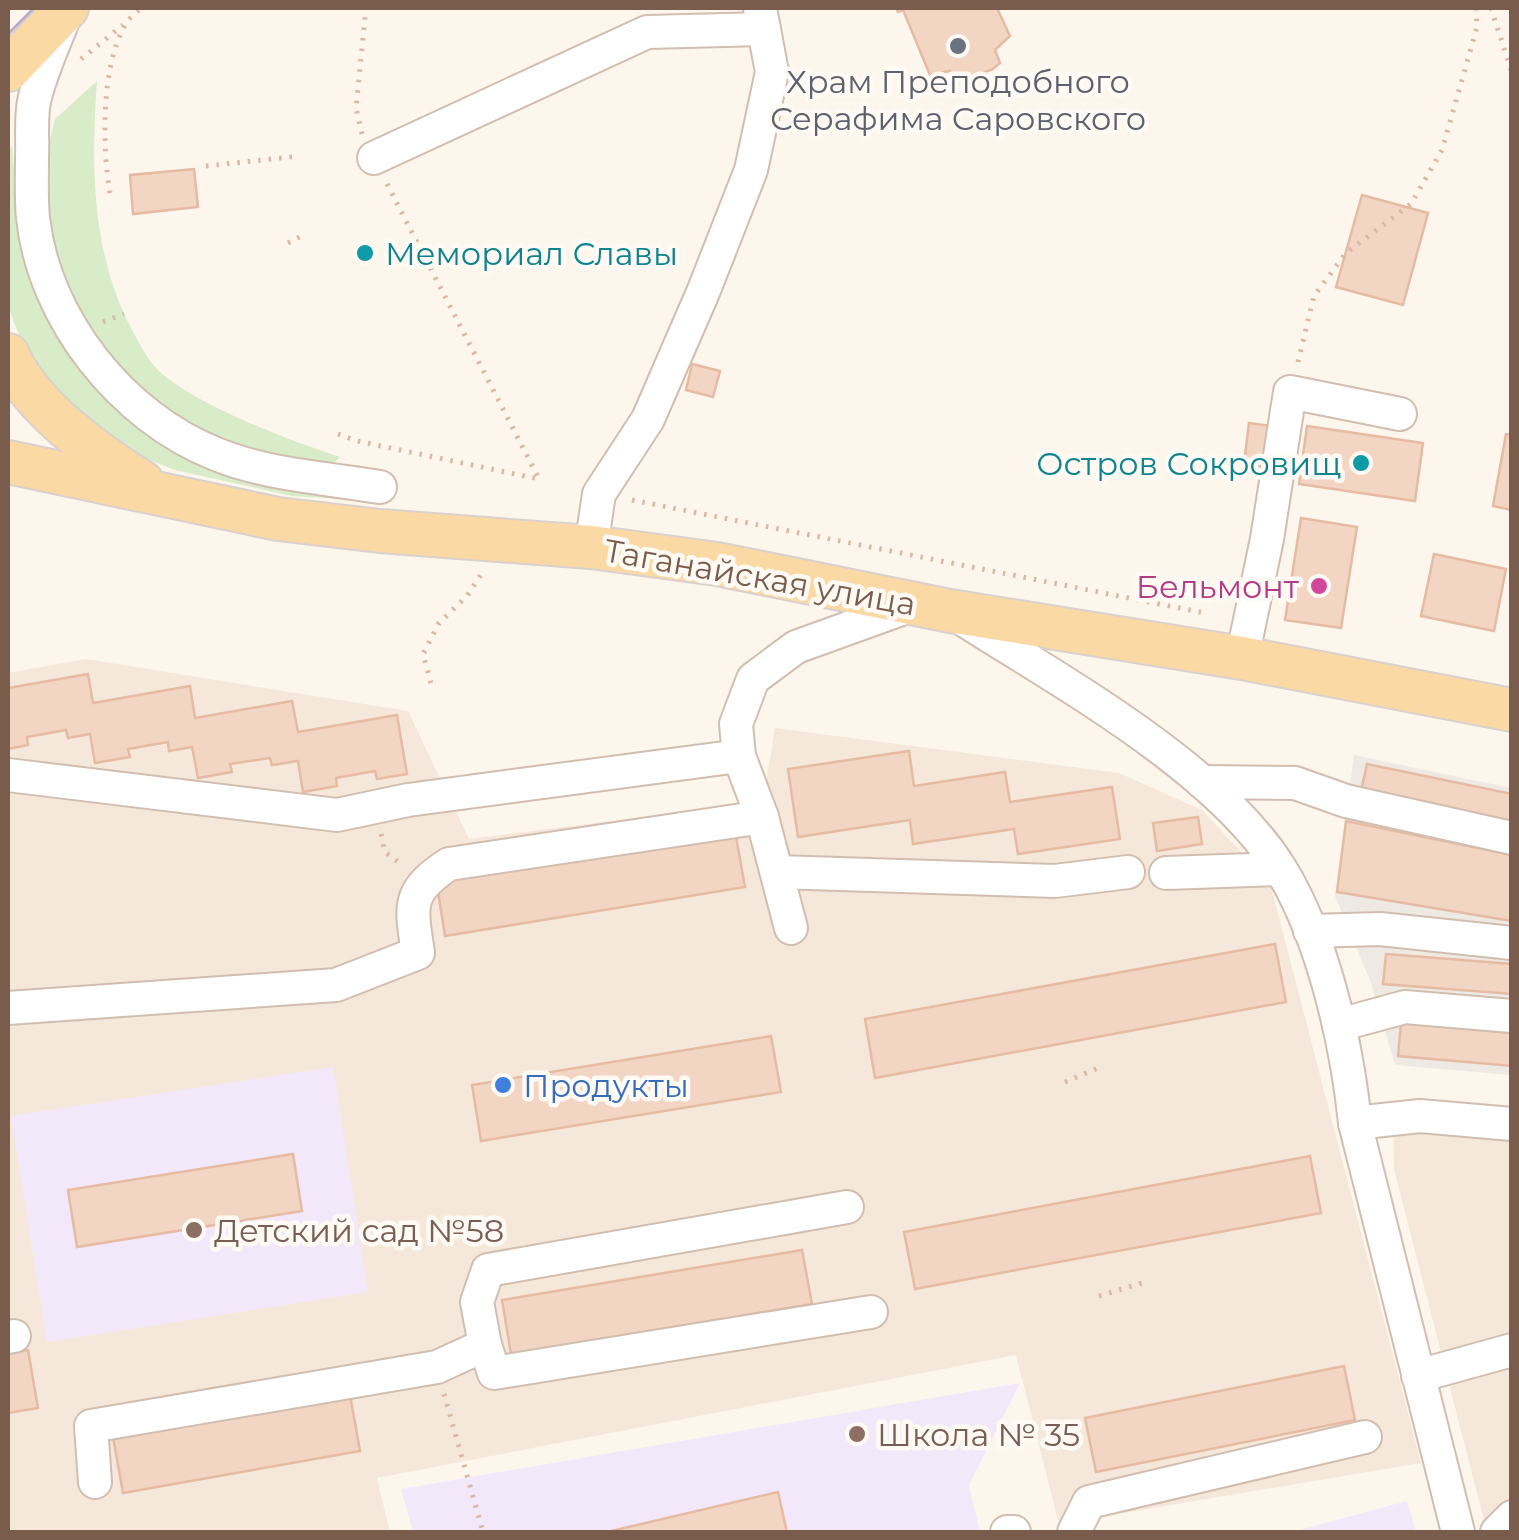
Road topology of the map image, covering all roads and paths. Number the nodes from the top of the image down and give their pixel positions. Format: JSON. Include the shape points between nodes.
{"nodes":[{"id":1,"x":141,"y":8,"type":"edge"},
{"id":2,"x":1476,"y":8,"type":"edge"},
{"id":3,"x":1490,"y":8,"type":"edge"},
{"id":4,"x":762,"y":18,"type":"edge"},
{"id":5,"x":53,"y":22,"type":"edge"},
{"id":6,"x":8,"y":70,"type":"edge"},
{"id":7,"x":1512,"y":73,"type":"edge"},
{"id":8,"x":8,"y":106,"type":"edge"},
{"id":9,"x":300,"y":156,"type":"dead end"},
{"id":10,"x":374,"y":158,"type":"dead end"},
{"id":11,"x":206,"y":166,"type":"dead end"},
{"id":12,"x":110,"y":193,"type":"dead end"},
{"id":13,"x":306,"y":234,"type":"dead end"},
{"id":14,"x":412,"y":237,"type":"dead end"},
{"id":15,"x":288,"y":244,"type":"dead end"},
{"id":16,"x":8,"y":355,"type":"edge"},
{"id":17,"x":1290,"y":392,"type":"junction"},
{"id":18,"x":1400,"y":414,"type":"dead end"},
{"id":19,"x":338,"y":434,"type":"dead end"},
{"id":20,"x":8,"y":462,"type":"edge"},
{"id":21,"x":380,"y":486,"type":"dead end"},
{"id":22,"x":159,"y":492,"type":"junction"},
{"id":23,"x":600,"y":494,"type":"junction"},
{"id":24,"x":592,"y":547,"type":"junction"},
{"id":25,"x":487,"y":564,"type":"dead end"},
{"id":26,"x":932,"y":607,"type":"junction"},
{"id":27,"x":1183,"y":609,"type":"dead end"},
{"id":28,"x":1242,"y":658,"type":"junction"},
{"id":29,"x":431,"y":683,"type":"dead end"},
{"id":30,"x":1512,"y":710,"type":"edge"},
{"id":31,"x":739,"y":756,"type":"junction"},
{"id":32,"x":8,"y":775,"type":"edge"},
{"id":33,"x":1202,"y":782,"type":"junction"},
{"id":34,"x":375,"y":806,"type":"junction"},
{"id":35,"x":762,"y":817,"type":"junction"},
{"id":36,"x":1512,"y":838,"type":"edge"},
{"id":37,"x":1280,"y":869,"type":"junction"},
{"id":38,"x":777,"y":872,"type":"junction"},
{"id":39,"x":1128,"y":872,"type":"dead end"},
{"id":40,"x":1166,"y":872,"type":"dead end"},
{"id":41,"x":423,"y":881,"type":"junction"},
{"id":42,"x":791,"y":928,"type":"dead end"},
{"id":43,"x":1310,"y":930,"type":"junction"},
{"id":44,"x":1512,"y":942,"type":"edge"},
{"id":45,"x":8,"y":1008,"type":"edge"},
{"id":46,"x":1512,"y":1016,"type":"edge"},
{"id":47,"x":1339,"y":1025,"type":"junction"},
{"id":48,"x":1103,"y":1066,"type":"dead end"},
{"id":49,"x":1065,"y":1082,"type":"dead end"},
{"id":50,"x":1354,"y":1123,"type":"junction"},
{"id":51,"x":1512,"y":1124,"type":"edge"},
{"id":52,"x":848,"y":1207,"type":"dead end"},
{"id":53,"x":1142,"y":1283,"type":"dead end"},
{"id":54,"x":1099,"y":1296,"type":"dead end"},
{"id":55,"x":870,"y":1312,"type":"dead end"},
{"id":56,"x":485,"y":1345,"type":"junction"},
{"id":57,"x":1512,"y":1350,"type":"edge"},
{"id":58,"x":436,"y":1368,"type":"junction"},
{"id":59,"x":1418,"y":1376,"type":"junction"},
{"id":60,"x":1364,"y":1436,"type":"dead end"},
{"id":61,"x":95,"y":1482,"type":"dead end"},
{"id":62,"x":1512,"y":1517,"type":"edge"},
{"id":63,"x":483,"y":1532,"type":"edge"},
{"id":64,"x":1074,"y":1532,"type":"edge"},
{"id":65,"x":1458,"y":1532,"type":"edge"},
{"id":66,"x":1497,"y":1532,"type":"edge"}],
"edges":[{"from":1,"to":12,"type":"path","via":[[126,24],[111,62],[105,164]]},
{"from":2,"to":17,"type":"path","via":[[1442,150],[1410,204],[1346,253],[1314,296]]},
{"from":3,"to":7,"type":"path"},
{"from":4,"to":10,"type":"street","via":[[647,32]]},
{"from":4,"to":23,"type":"street","via":[[772,72],[750,170],[648,419]]},
{"from":5,"to":6,"type":"main road"},
{"from":5,"to":8,"type":"main road"},
{"from":5,"to":21,"type":"street","via":[[34,100],[33,219],[47,279],[76,334],[110,380],[177,436],[262,468]]},
{"from":9,"to":11,"type":"path"},
{"from":13,"to":15,"type":"path"},
{"from":14,"to":19,"type":"path","via":[[540,479]]},
{"from":16,"to":22,"type":"main road","via":[[57,419]]},
{"from":17,"to":18,"type":"street"},
{"from":17,"to":28,"type":"street"},
{"from":20,"to":22,"type":"main road","name":"Таганайская улица"},
{"from":22,"to":24,"type":"main road","name":"Таганайская улица","via":[[278,519]]},
{"from":23,"to":24,"type":"street"},
{"from":23,"to":27,"type":"path"},
{"from":24,"to":26,"type":"main road","name":"Таганайская улица"},
{"from":25,"to":29,"type":"path","via":[[423,654]]},
{"from":26,"to":28,"type":"main road","name":"Таганайская улица"},
{"from":26,"to":31,"type":"street","via":[[796,647],[753,679],[736,724]]},
{"from":26,"to":33,"type":"street","via":[[1120,720]]},
{"from":28,"to":30,"type":"main road","name":"Таганайская улица"},
{"from":31,"to":34,"type":"street"},
{"from":31,"to":35,"type":"street"},
{"from":32,"to":34,"type":"street","via":[[337,814]]},
{"from":33,"to":36,"type":"street","via":[[1295,783]]},
{"from":33,"to":37,"type":"street"},
{"from":34,"to":41,"type":"path","via":[[385,852]]},
{"from":35,"to":38,"type":"street"},
{"from":35,"to":41,"type":"street","via":[[449,864]]},
{"from":37,"to":40,"type":"street"},
{"from":37,"to":43,"type":"street"},
{"from":38,"to":39,"type":"street","via":[[1054,881]]},
{"from":38,"to":42,"type":"street"},
{"from":41,"to":45,"type":"street","via":[[412,910],[418,953],[336,985]]},
{"from":43,"to":44,"type":"street","via":[[1380,929]]},
{"from":43,"to":47,"type":"street"},
{"from":46,"to":47,"type":"street","via":[[1405,1008]]},
{"from":47,"to":50,"type":"street"},
{"from":48,"to":49,"type":"path"},
{"from":50,"to":51,"type":"street","via":[[1420,1116]]},
{"from":50,"to":59,"type":"street"},
{"from":52,"to":56,"type":"street","via":[[488,1270],[478,1302]]},
{"from":53,"to":54,"type":"path"},
{"from":55,"to":56,"type":"street","via":[[494,1373]]},
{"from":56,"to":58,"type":"street"},
{"from":57,"to":59,"type":"street"},
{"from":58,"to":61,"type":"street","via":[[91,1426]]},
{"from":58,"to":63,"type":"path"},
{"from":59,"to":65,"type":"street"},
{"from":60,"to":64,"type":"street","via":[[1089,1502]]},
{"from":62,"to":66,"type":"street"}]}
